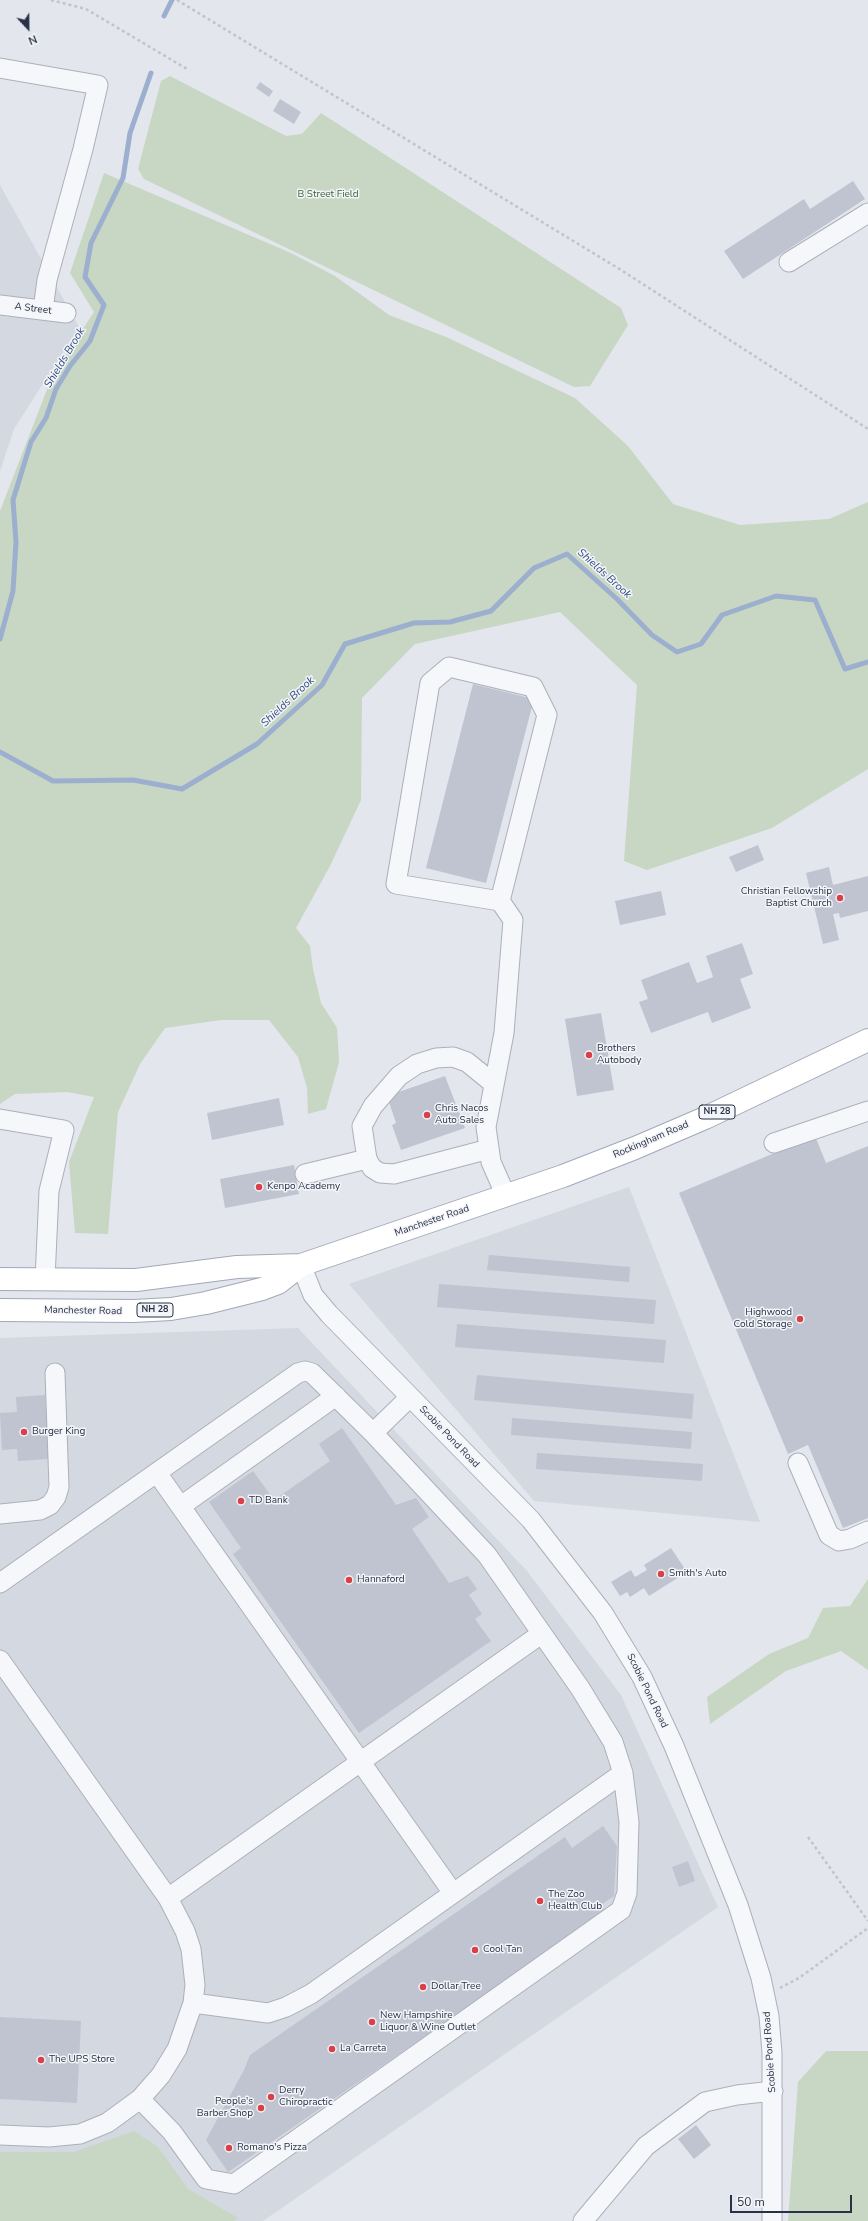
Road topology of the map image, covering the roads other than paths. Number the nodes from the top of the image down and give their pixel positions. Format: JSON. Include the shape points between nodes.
{"nodes":[{"id":1,"x":0,"y":68,"type":"edge"},
{"id":2,"x":868,"y":213,"type":"edge"},
{"id":3,"x":789,"y":262,"type":"dead end"},
{"id":4,"x":0,"y":305,"type":"edge"},
{"id":5,"x":43,"y":310,"type":"junction"},
{"id":6,"x":66,"y":313,"type":"dead end"},
{"id":7,"x":500,"y":901,"type":"junction"},
{"id":8,"x":868,"y":1040,"type":"edge"},
{"id":9,"x":494,"y":1084,"type":"junction"},
{"id":10,"x":868,"y":1111,"type":"edge"},
{"id":11,"x":0,"y":1119,"type":"edge"},
{"id":12,"x":774,"y":1143,"type":"dead end"},
{"id":13,"x":489,"y":1149,"type":"junction"},
{"id":14,"x":367,"y":1159,"type":"junction"},
{"id":15,"x":305,"y":1174,"type":"dead end"},
{"id":16,"x":563,"y":1176,"type":"joint"},
{"id":17,"x":506,"y":1196,"type":"junction"},
{"id":18,"x":301,"y":1265,"type":"junction"},
{"id":19,"x":0,"y":1278,"type":"edge"},
{"id":20,"x":45,"y":1280,"type":"junction"},
{"id":21,"x":7,"y":1312,"type":"edge"},
{"id":22,"x":55,"y":1373,"type":"dead end"},
{"id":23,"x":336,"y":1396,"type":"junction"},
{"id":24,"x":410,"y":1397,"type":"junction"},
{"id":25,"x":373,"y":1434,"type":"junction"},
{"id":26,"x":798,"y":1463,"type":"dead end"},
{"id":27,"x":157,"y":1473,"type":"junction"},
{"id":28,"x":181,"y":1506,"type":"junction"},
{"id":29,"x":0,"y":1514,"type":"edge"},
{"id":30,"x":868,"y":1531,"type":"edge"},
{"id":31,"x":0,"y":1583,"type":"edge"},
{"id":32,"x":541,"y":1634,"type":"junction"},
{"id":33,"x":0,"y":1660,"type":"edge"},
{"id":34,"x":361,"y":1762,"type":"junction"},
{"id":35,"x":623,"y":1773,"type":"junction"},
{"id":36,"x":453,"y":1893,"type":"junction"},
{"id":37,"x":168,"y":1898,"type":"junction"},
{"id":38,"x":193,"y":2003,"type":"junction"},
{"id":39,"x":773,"y":2091,"type":"junction"},
{"id":40,"x":140,"y":2099,"type":"junction"},
{"id":41,"x":0,"y":2135,"type":"edge"},
{"id":42,"x":583,"y":2221,"type":"edge"},
{"id":43,"x":772,"y":2221,"type":"edge"}],
"edges":[{"from":1,"to":5,"type":"street","via":[[98,85],[46,280]]},
{"from":2,"to":3,"type":"street"},
{"from":4,"to":5,"type":"street","name":"A Street"},
{"from":5,"to":6,"type":"street","name":"A Street"},
{"from":7,"to":7,"type":"street","via":[[547,715],[533,687],[449,667],[430,683],[396,884]]},
{"from":7,"to":9,"type":"street","via":[[513,920],[504,1033]]},
{"from":8,"to":16,"type":"main road","name":"Rockingham Road","number":"NH 28","via":[[705,1118]]},
{"from":9,"to":13,"type":"street","via":[[486,1128]]},
{"from":9,"to":14,"type":"street","via":[[467,1062],[453,1057],[436,1058],[417,1064],[386,1089],[362,1126]]},
{"from":10,"to":12,"type":"street"},
{"from":11,"to":20,"type":"street","via":[[64,1130],[49,1192]]},
{"from":13,"to":14,"type":"street","via":[[394,1174],[380,1173],[372,1168]]},
{"from":13,"to":17,"type":"street","via":[[491,1162]]},
{"from":14,"to":15,"type":"street"},
{"from":16,"to":17,"type":"main road","name":"Manchester Road","number":"NH 28"},
{"from":17,"to":18,"type":"main road","name":"Manchester Road","number":"NH 28"},
{"from":18,"to":20,"type":"main road","name":"Manchester Road","number":"NH 28","via":[[237,1267],[136,1280]]},
{"from":18,"to":21,"type":"main road","name":"Manchester Road","number":"NH 28","via":[[278,1283],[262,1289],[178,1308]]},
{"from":18,"to":24,"type":"street","name":"Scobie Pond Road","via":[[314,1295],[328,1314]]},
{"from":19,"to":20,"type":"main road","name":"Manchester Road","number":"NH 28"},
{"from":22,"to":29,"type":"street","via":[[58,1487],[56,1496],[50,1505],[40,1510]]},
{"from":23,"to":25,"type":"street"},
{"from":23,"to":27,"type":"street","via":[[312,1373],[298,1373]]},
{"from":23,"to":28,"type":"street"},
{"from":24,"to":25,"type":"street"},
{"from":24,"to":39,"type":"street","name":"Scobie Pond Road","via":[[531,1520],[580,1581],[624,1644],[642,1677],[670,1739],[751,1942],[769,2016]]},
{"from":25,"to":32,"type":"street","via":[[487,1555]]},
{"from":26,"to":30,"type":"street","via":[[829,1535],[839,1541],[850,1540]]},
{"from":27,"to":28,"type":"street"},
{"from":27,"to":31,"type":"street"},
{"from":28,"to":34,"type":"street"},
{"from":32,"to":34,"type":"street"},
{"from":32,"to":35,"type":"street","via":[[580,1688],[613,1742]]},
{"from":33,"to":37,"type":"street"},
{"from":34,"to":36,"type":"street"},
{"from":34,"to":37,"type":"street"},
{"from":35,"to":36,"type":"street"},
{"from":35,"to":40,"type":"street","via":[[629,1822],[627,1893],[621,1910],[234,2184],[206,2179],[172,2132]]},
{"from":36,"to":38,"type":"street","via":[[311,1994],[286,2007],[268,2013]]},
{"from":37,"to":38,"type":"street","via":[[191,1949],[195,1985]]},
{"from":38,"to":40,"type":"street","via":[[177,2049],[155,2084]]},
{"from":39,"to":42,"type":"street","via":[[705,2102],[646,2146]]},
{"from":39,"to":43,"type":"street","name":"Scobie Pond Road"},
{"from":40,"to":41,"type":"street","via":[[107,2122],[80,2134],[49,2137]]}]}
